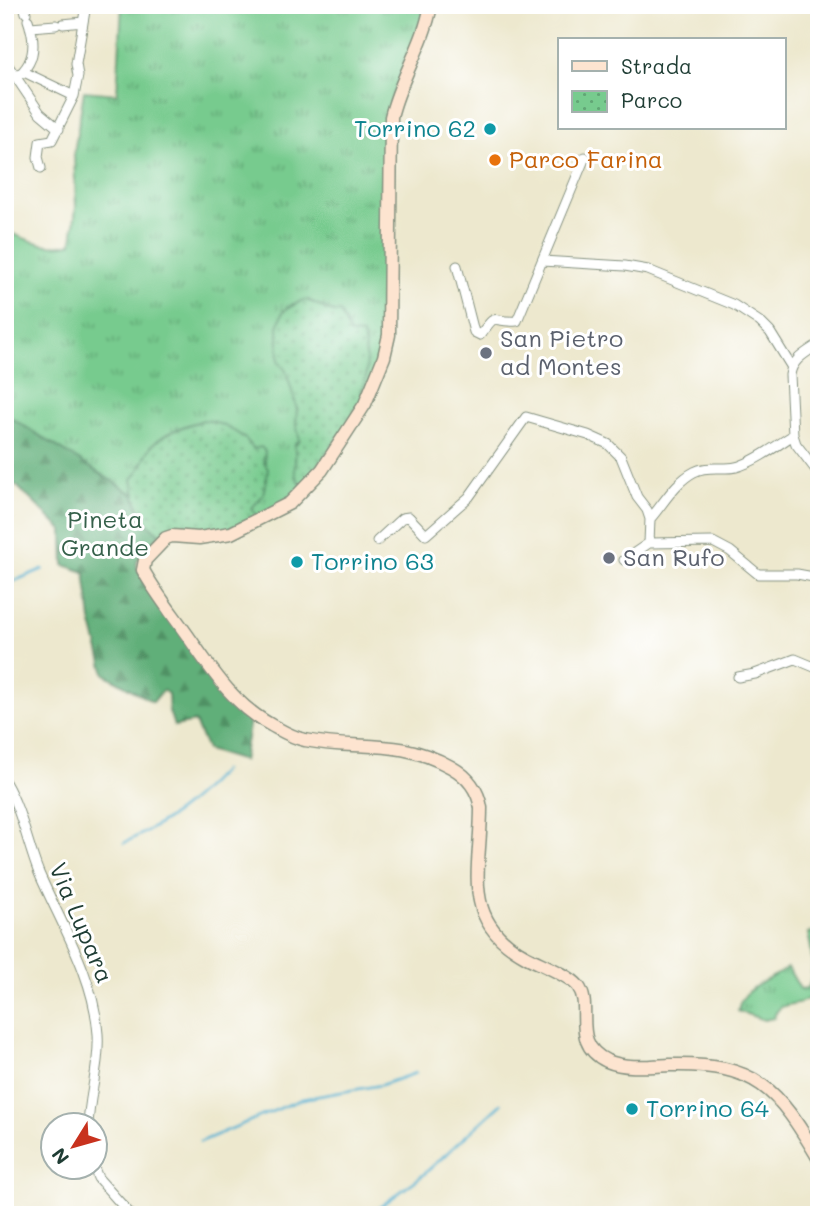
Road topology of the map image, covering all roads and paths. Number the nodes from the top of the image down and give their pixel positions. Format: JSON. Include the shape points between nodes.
{"nodes":[{"id":1,"x":86,"y":5,"type":"edge"},
{"id":2,"x":432,"y":5,"type":"edge"},
{"id":3,"x":26,"y":13,"type":"edge"},
{"id":4,"x":83,"y":22,"type":"junction"},
{"id":5,"x":5,"y":61,"type":"edge"},
{"id":6,"x":20,"y":74,"type":"junction"},
{"id":7,"x":74,"y":96,"type":"junction"},
{"id":8,"x":59,"y":129,"type":"junction"},
{"id":9,"x":585,"y":157,"type":"dead end"},
{"id":10,"x":41,"y":168,"type":"dead end"},
{"id":11,"x":542,"y":261,"type":"junction"},
{"id":12,"x":457,"y":266,"type":"dead end"},
{"id":13,"x":819,"y":344,"type":"edge"},
{"id":14,"x":792,"y":366,"type":"junction"},
{"id":15,"x":793,"y":436,"type":"junction"},
{"id":16,"x":819,"y":474,"type":"edge"},
{"id":17,"x":650,"y":519,"type":"junction"},
{"id":18,"x":377,"y":541,"type":"dead end"},
{"id":19,"x":649,"y":543,"type":"junction"},
{"id":20,"x":624,"y":560,"type":"dead end"},
{"id":21,"x":819,"y":578,"type":"edge"},
{"id":22,"x":819,"y":669,"type":"edge"},
{"id":23,"x":738,"y":677,"type":"dead end"},
{"id":24,"x":5,"y":782,"type":"edge"},
{"id":25,"x":90,"y":1112,"type":"edge"},
{"id":26,"x":819,"y":1159,"type":"edge"},
{"id":27,"x":103,"y":1182,"type":"edge"},
{"id":28,"x":131,"y":1215,"type":"edge"}],
"edges":[{"from":1,"to":4,"type":"street"},
{"from":2,"to":26,"type":"street","via":[[391,117],[389,335],[365,404],[322,470],[290,503],[231,533],[166,538],[145,559],[143,570],[223,684],[259,718],[304,740],[416,751],[469,781],[481,808],[477,886],[486,921],[504,943],[578,986],[584,1034],[594,1051],[616,1064],[691,1065],[751,1077],[774,1093]]},
{"from":3,"to":4,"type":"street","via":[[59,24]]},
{"from":3,"to":6,"type":"street","via":[[33,34],[32,57]]},
{"from":4,"to":7,"type":"street"},
{"from":5,"to":6,"type":"street"},
{"from":6,"to":7,"type":"street"},
{"from":6,"to":8,"type":"street","via":[[40,113]]},
{"from":7,"to":8,"type":"street"},
{"from":8,"to":10,"type":"street","via":[[51,141],[40,142]]},
{"from":9,"to":11,"type":"street"},
{"from":11,"to":12,"type":"street","via":[[519,318],[513,322],[490,320],[480,335],[472,329]]},
{"from":11,"to":14,"type":"street","via":[[648,270],[734,306],[770,332]]},
{"from":13,"to":14,"type":"street"},
{"from":14,"to":15,"type":"street"},
{"from":15,"to":16,"type":"street"},
{"from":15,"to":17,"type":"street","via":[[740,466],[691,473]]},
{"from":17,"to":18,"type":"street","via":[[621,457],[608,444],[526,417],[469,497],[426,534],[409,517]]},
{"from":17,"to":19,"type":"street"},
{"from":19,"to":20,"type":"street"},
{"from":19,"to":21,"type":"street","via":[[713,542],[758,574]]},
{"from":22,"to":23,"type":"street","via":[[795,659]]},
{"from":24,"to":25,"type":"street","name":"Via Lupara","via":[[94,1006],[97,1063]]},
{"from":27,"to":28,"type":"street"}]}
